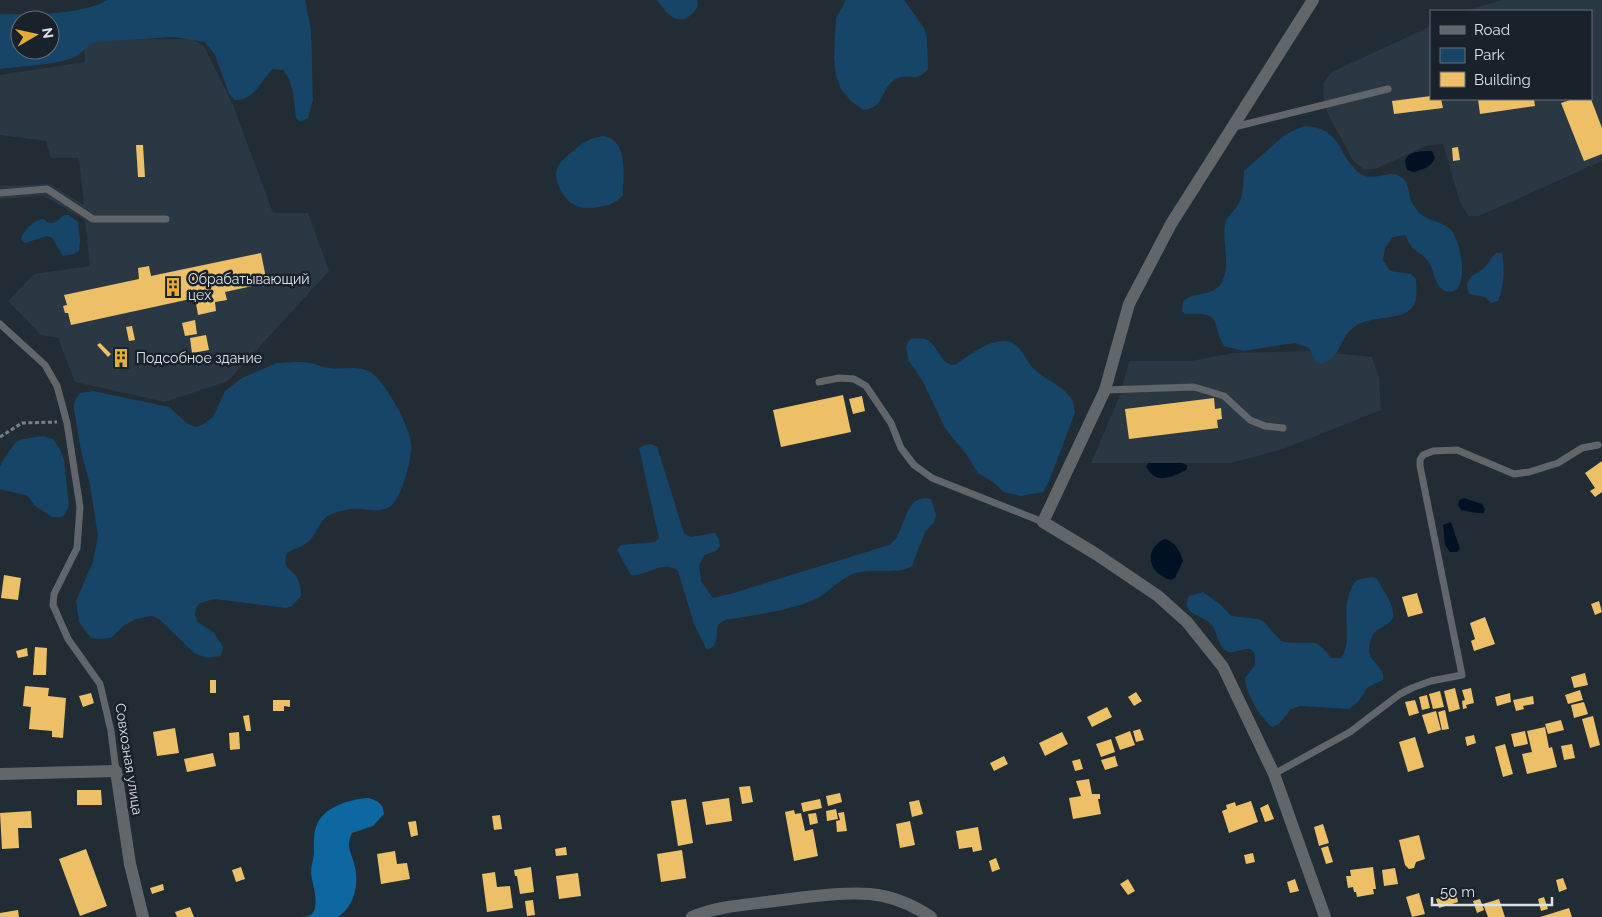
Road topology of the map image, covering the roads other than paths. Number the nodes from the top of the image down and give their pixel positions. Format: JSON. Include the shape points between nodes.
{"nodes":[{"id":1,"x":1313,"y":0,"type":"edge"},
{"id":2,"x":1388,"y":89,"type":"dead end"},
{"id":3,"x":1233,"y":127,"type":"junction"},
{"id":4,"x":0,"y":193,"type":"edge"},
{"id":5,"x":166,"y":219,"type":"dead end"},
{"id":6,"x":0,"y":324,"type":"edge"},
{"id":7,"x":819,"y":382,"type":"dead end"},
{"id":8,"x":1105,"y":390,"type":"junction"},
{"id":9,"x":1283,"y":428,"type":"dead end"},
{"id":10,"x":1598,"y":445,"type":"dead end"},
{"id":11,"x":1043,"y":522,"type":"junction"},
{"id":12,"x":116,"y":771,"type":"junction"},
{"id":13,"x":0,"y":774,"type":"edge"},
{"id":14,"x":1274,"y":774,"type":"junction"},
{"id":15,"x":143,"y":917,"type":"edge"},
{"id":16,"x":692,"y":917,"type":"edge"},
{"id":17,"x":931,"y":917,"type":"edge"},
{"id":18,"x":1325,"y":917,"type":"edge"}],
"edges":[{"from":1,"to":3,"type":"street"},
{"from":2,"to":3,"type":"lane"},
{"from":3,"to":8,"type":"street","via":[[1171,224],[1129,304]]},
{"from":4,"to":5,"type":"lane","via":[[47,189],[93,219]]},
{"from":6,"to":12,"type":"lane","name":"Совхозная улица","via":[[46,365],[57,386],[67,423],[80,507],[77,548],[54,594],[53,605],[68,639],[100,684]]},
{"from":7,"to":11,"type":"lane","via":[[854,379],[866,386],[891,423],[902,448],[914,464],[932,478]]},
{"from":8,"to":9,"type":"lane","via":[[1194,387],[1224,396],[1250,420]]},
{"from":8,"to":11,"type":"street"},
{"from":10,"to":14,"type":"lane","via":[[1582,448],[1558,463],[1514,474],[1457,450],[1433,451],[1423,455],[1420,460],[1432,532],[1462,675],[1431,681],[1400,694],[1350,732]]},
{"from":11,"to":14,"type":"street","via":[[1158,596],[1187,622],[1224,666]]},
{"from":12,"to":13,"type":"street"},
{"from":12,"to":15,"type":"street","name":"Совхозная улица","via":[[130,864]]},
{"from":14,"to":18,"type":"street"},
{"from":16,"to":17,"type":"street","via":[[736,906],[871,894],[894,898]]}]}
